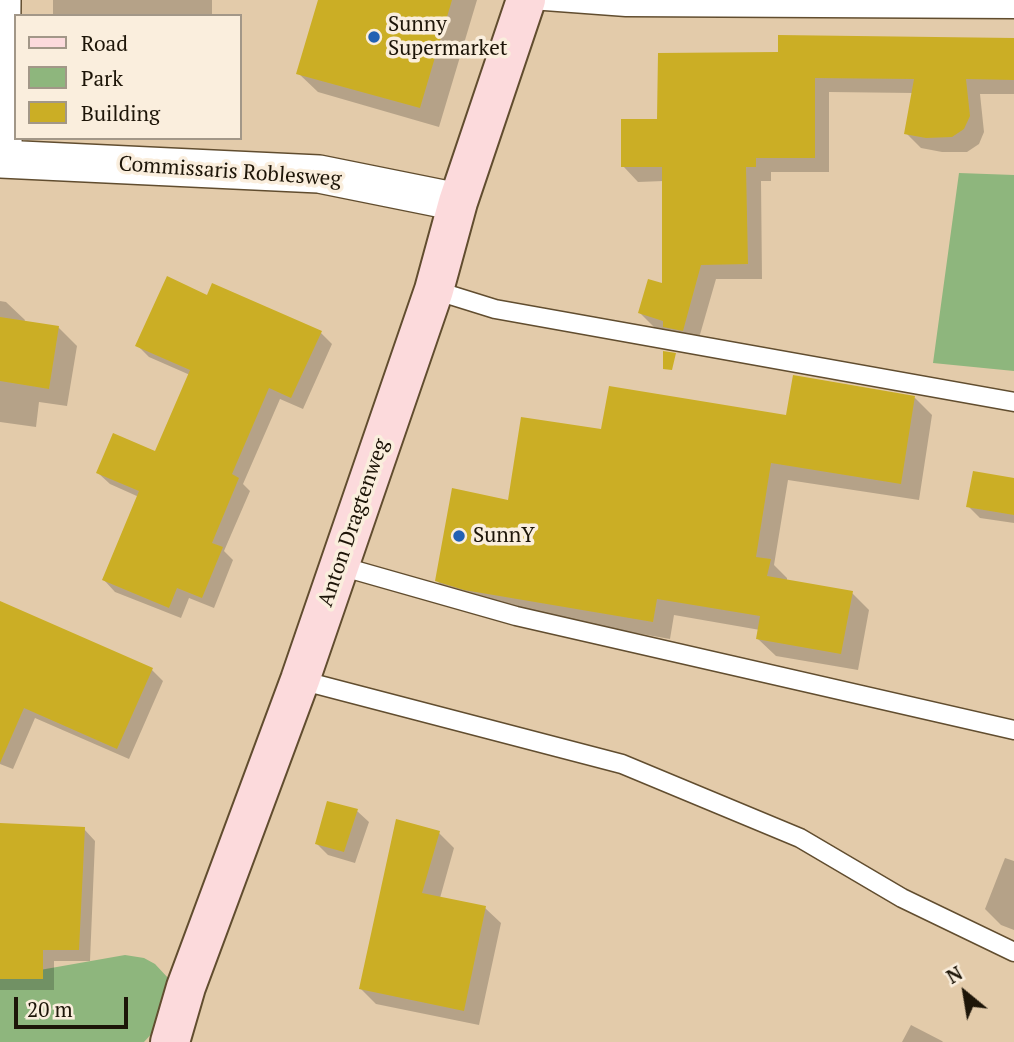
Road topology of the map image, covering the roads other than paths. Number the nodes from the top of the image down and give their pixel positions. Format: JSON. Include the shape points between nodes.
{"nodes":[{"id":1,"x":2,"y":0,"type":"edge"},
{"id":2,"x":529,"y":0,"type":"edge"},
{"id":3,"x":1014,"y":9,"type":"edge"},
{"id":4,"x":2,"y":159,"type":"edge"},
{"id":5,"x":458,"y":202,"type":"junction"},
{"id":6,"x":435,"y":290,"type":"junction"},
{"id":7,"x":1014,"y":402,"type":"edge"},
{"id":8,"x":340,"y":565,"type":"junction"},
{"id":9,"x":300,"y":680,"type":"junction"},
{"id":10,"x":1014,"y":730,"type":"edge"},
{"id":11,"x":1014,"y":952,"type":"edge"},
{"id":12,"x":170,"y":1042,"type":"edge"}],
"edges":[{"from":1,"to":4,"type":"street"},
{"from":2,"to":3,"type":"lane","via":[[626,7]]},
{"from":2,"to":5,"type":"main road","name":"Anton Dragtenweg"},
{"from":4,"to":5,"type":"street","name":"Commissaris Roblesweg","via":[[319,174]]},
{"from":5,"to":6,"type":"main road","name":"Anton Dragtenweg"},
{"from":6,"to":7,"type":"lane","via":[[495,309]]},
{"from":6,"to":8,"type":"main road","name":"Anton Dragtenweg"},
{"from":8,"to":9,"type":"main road","name":"Anton Dragtenweg"},
{"from":8,"to":10,"type":"lane","via":[[516,616]]},
{"from":9,"to":11,"type":"lane","via":[[622,764],[800,838],[902,898]]},
{"from":9,"to":12,"type":"main road","name":"Anton Dragtenweg","via":[[186,987]]}]}
